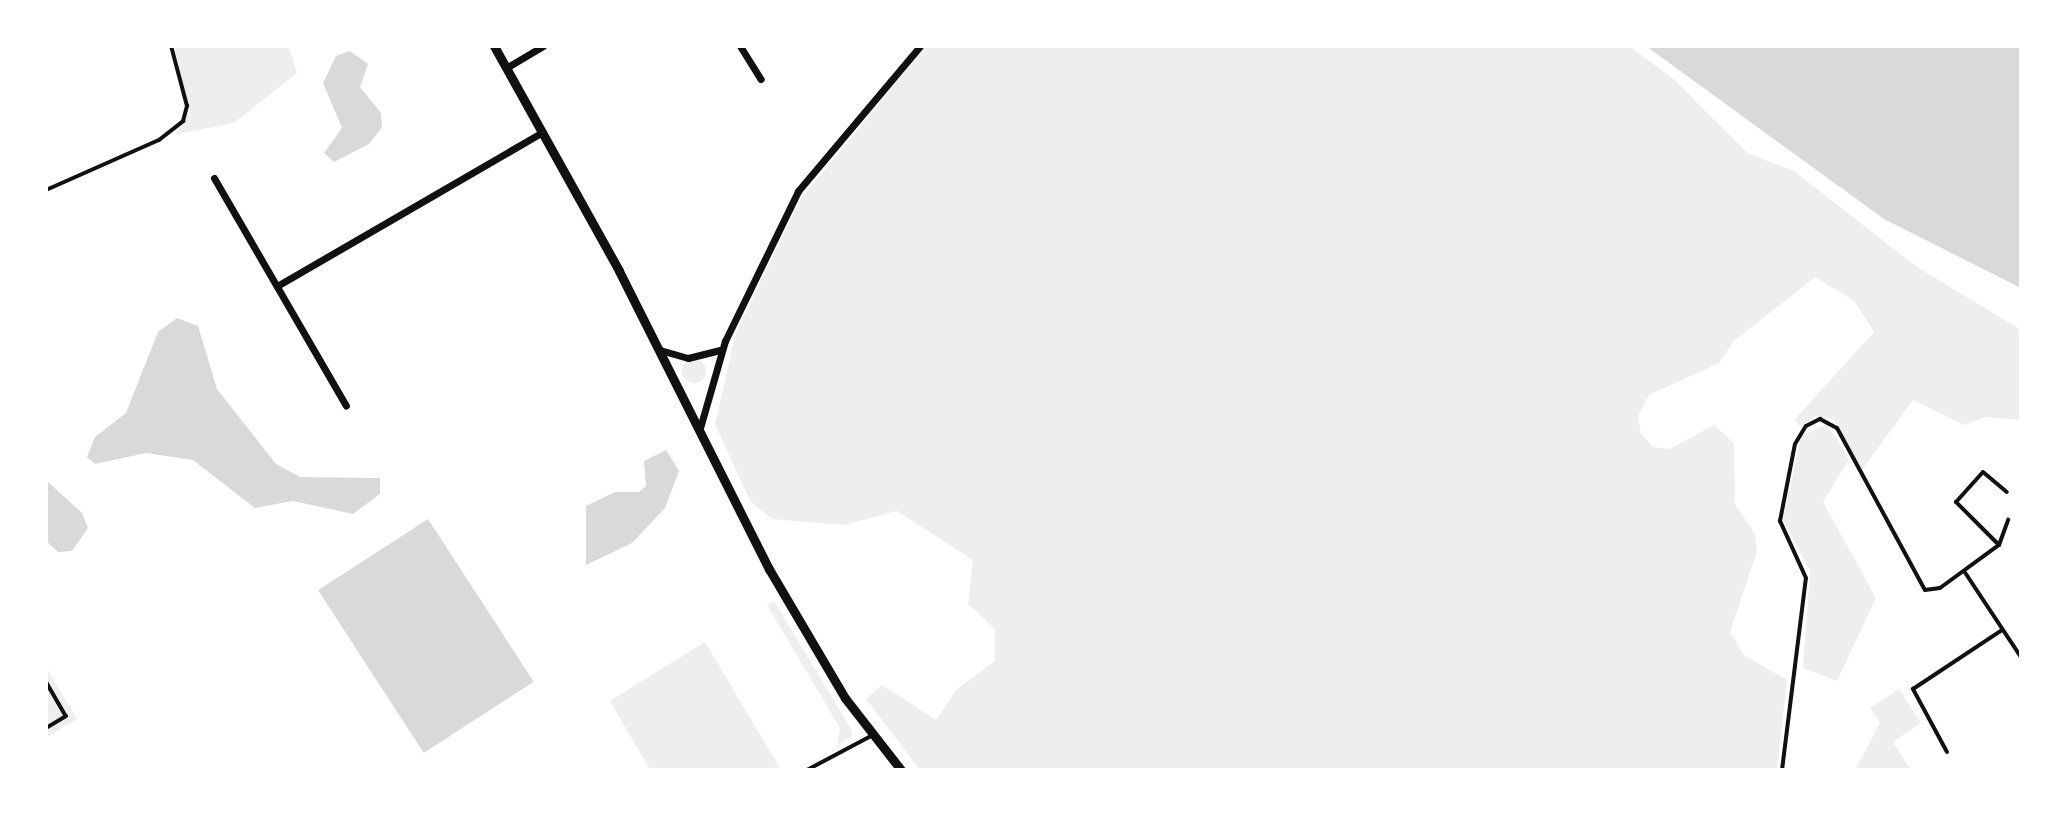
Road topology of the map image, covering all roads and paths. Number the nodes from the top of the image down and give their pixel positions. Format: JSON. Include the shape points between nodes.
{"nodes":[{"id":1,"x":171,"y":46,"type":"edge"},
{"id":2,"x":494,"y":46,"type":"edge"},
{"id":3,"x":543,"y":46,"type":"edge"},
{"id":4,"x":740,"y":46,"type":"edge"},
{"id":5,"x":920,"y":46,"type":"edge"},
{"id":6,"x":506,"y":68,"type":"junction"},
{"id":7,"x":761,"y":79,"type":"dead end"},
{"id":8,"x":541,"y":133,"type":"junction"},
{"id":9,"x":214,"y":178,"type":"dead end"},
{"id":10,"x":46,"y":190,"type":"edge"},
{"id":11,"x":277,"y":286,"type":"junction"},
{"id":12,"x":658,"y":348,"type":"junction"},
{"id":13,"x":722,"y":350,"type":"junction"},
{"id":14,"x":346,"y":406,"type":"dead end"},
{"id":15,"x":701,"y":435,"type":"junction"},
{"id":16,"x":2007,"y":492,"type":"dead end"},
{"id":17,"x":2008,"y":520,"type":"dead end"},
{"id":18,"x":1999,"y":545,"type":"junction"},
{"id":19,"x":1964,"y":571,"type":"junction"},
{"id":20,"x":2002,"y":630,"type":"junction"},
{"id":21,"x":2021,"y":657,"type":"edge"},
{"id":22,"x":46,"y":682,"type":"edge"},
{"id":23,"x":46,"y":728,"type":"edge"},
{"id":24,"x":871,"y":736,"type":"junction"},
{"id":25,"x":1947,"y":752,"type":"dead end"},
{"id":26,"x":807,"y":770,"type":"edge"},
{"id":27,"x":901,"y":770,"type":"edge"},
{"id":28,"x":1782,"y":770,"type":"edge"}],
"edges":[{"from":1,"to":10,"type":"lane","via":[[187,106],[183,121],[159,140]]},
{"from":2,"to":6,"type":"street"},
{"from":3,"to":6,"type":"street"},
{"from":4,"to":7,"type":"street"},
{"from":5,"to":13,"type":"street","via":[[798,191]]},
{"from":6,"to":8,"type":"street"},
{"from":8,"to":11,"type":"street"},
{"from":8,"to":12,"type":"street"},
{"from":9,"to":11,"type":"street"},
{"from":11,"to":14,"type":"street"},
{"from":12,"to":13,"type":"street","via":[[688,358]]},
{"from":12,"to":15,"type":"street"},
{"from":13,"to":15,"type":"street"},
{"from":15,"to":24,"type":"street","via":[[769,569]]},
{"from":16,"to":18,"type":"lane","via":[[1983,472],[1956,502]]},
{"from":17,"to":18,"type":"lane"},
{"from":18,"to":19,"type":"lane"},
{"from":19,"to":20,"type":"lane"},
{"from":19,"to":28,"type":"lane","via":[[1935,591],[1922,587],[1843,437],[1820,419],[1799,434],[1782,492],[1781,528],[1806,578]]},
{"from":20,"to":21,"type":"lane"},
{"from":20,"to":25,"type":"lane","via":[[1913,689]]},
{"from":22,"to":23,"type":"lane","via":[[66,716]]},
{"from":24,"to":26,"type":"lane"},
{"from":24,"to":27,"type":"street"}]}
